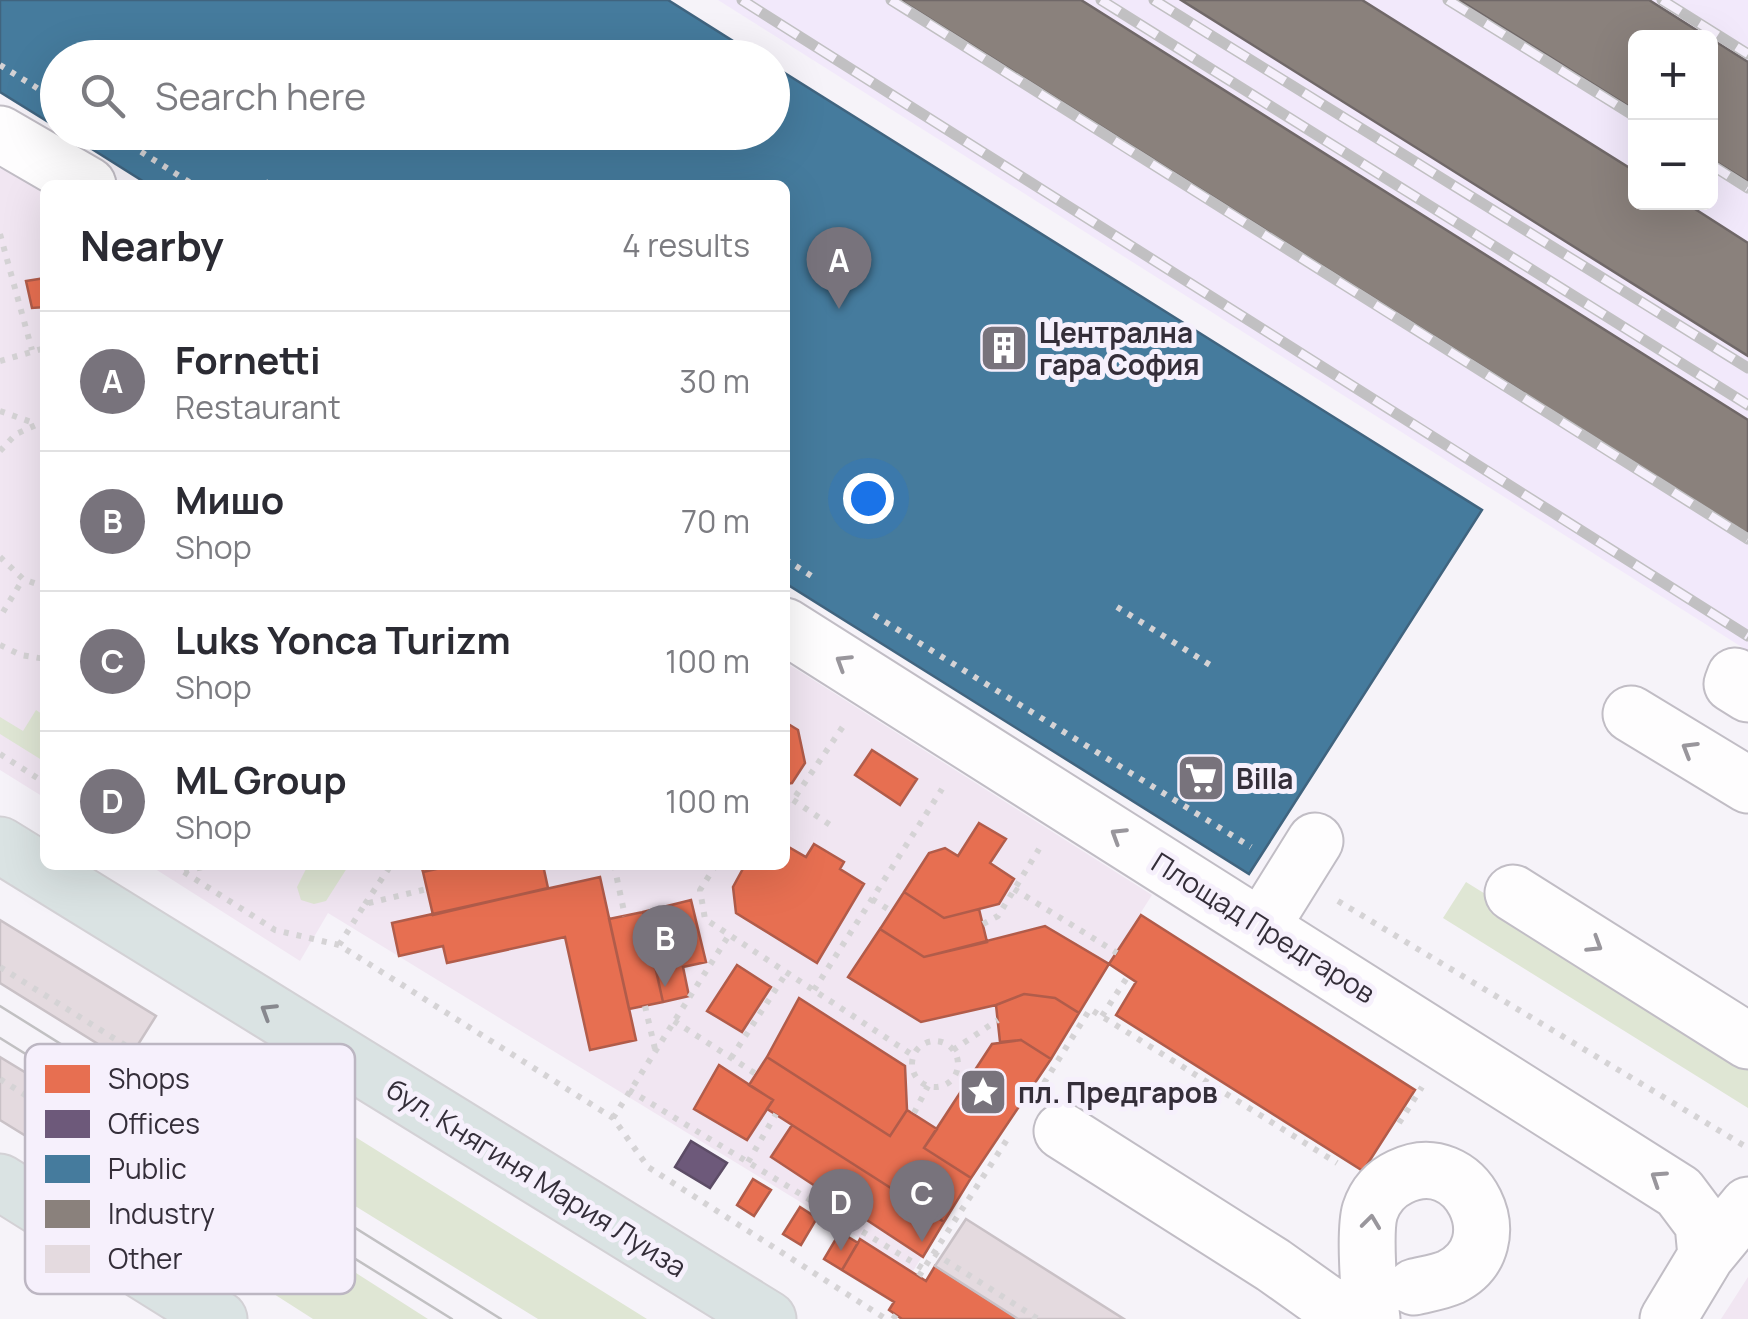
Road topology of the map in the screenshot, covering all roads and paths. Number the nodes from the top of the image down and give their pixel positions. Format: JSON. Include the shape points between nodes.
{"nodes":[{"id":1,"x":0,"y":65,"type":"edge"},
{"id":2,"x":40,"y":89,"type":"edge"},
{"id":3,"x":3,"y":134,"type":"edge"},
{"id":4,"x":138,"y":150,"type":"edge"},
{"id":5,"x":80,"y":180,"type":"edge"},
{"id":6,"x":186,"y":180,"type":"edge"},
{"id":7,"x":0,"y":234,"type":"edge"},
{"id":8,"x":40,"y":349,"type":"edge"},
{"id":9,"x":32,"y":350,"type":"junction"},
{"id":10,"x":0,"y":359,"type":"edge"},
{"id":11,"x":0,"y":411,"type":"edge"},
{"id":12,"x":40,"y":422,"type":"edge"},
{"id":13,"x":35,"y":424,"type":"junction"},
{"id":14,"x":16,"y":434,"type":"junction"},
{"id":15,"x":0,"y":440,"type":"edge"},
{"id":16,"x":0,"y":451,"type":"edge"},
{"id":17,"x":0,"y":557,"type":"edge"},
{"id":18,"x":23,"y":578,"type":"junction"},
{"id":19,"x":40,"y":586,"type":"edge"},
{"id":20,"x":1117,"y":606,"type":"dead end"},
{"id":21,"x":2,"y":612,"type":"dead end"},
{"id":22,"x":790,"y":629,"type":"edge"},
{"id":23,"x":0,"y":645,"type":"edge"},
{"id":24,"x":40,"y":658,"type":"edge"},
{"id":25,"x":1214,"y":668,"type":"dead end"},
{"id":26,"x":1631,"y":714,"type":"dead end"},
{"id":27,"x":851,"y":715,"type":"dead end"},
{"id":28,"x":0,"y":754,"type":"edge"},
{"id":29,"x":950,"y":777,"type":"dead end"},
{"id":30,"x":40,"y":780,"type":"edge"},
{"id":31,"x":1748,"y":784,"type":"edge"},
{"id":32,"x":790,"y":799,"type":"edge"},
{"id":33,"x":790,"y":801,"type":"edge"},
{"id":34,"x":836,"y":829,"type":"dead end"},
{"id":35,"x":1045,"y":839,"type":"dead end"},
{"id":36,"x":1315,"y":842,"type":"dead end"},
{"id":37,"x":0,"y":845,"type":"edge"},
{"id":38,"x":40,"y":870,"type":"edge"},
{"id":39,"x":41,"y":870,"type":"edge"},
{"id":40,"x":185,"y":870,"type":"edge"},
{"id":41,"x":388,"y":870,"type":"edge"},
{"id":42,"x":615,"y":870,"type":"edge"},
{"id":43,"x":713,"y":870,"type":"edge"},
{"id":44,"x":427,"y":889,"type":"dead end"},
{"id":45,"x":1014,"y":889,"type":"junction"},
{"id":46,"x":1513,"y":893,"type":"dead end"},
{"id":47,"x":872,"y":900,"type":"junction"},
{"id":48,"x":365,"y":904,"type":"junction"},
{"id":49,"x":891,"y":912,"type":"dead end"},
{"id":50,"x":625,"y":916,"type":"dead end"},
{"id":51,"x":983,"y":924,"type":"dead end"},
{"id":52,"x":1262,"y":926,"type":"junction"},
{"id":53,"x":729,"y":934,"type":"junction"},
{"id":54,"x":339,"y":945,"type":"junction"},
{"id":55,"x":1117,"y":953,"type":"dead end"},
{"id":56,"x":0,"y":967,"type":"edge"},
{"id":57,"x":787,"y":972,"type":"junction"},
{"id":58,"x":1128,"y":976,"type":"dead end"},
{"id":59,"x":814,"y":990,"type":"junction"},
{"id":60,"x":645,"y":1006,"type":"dead end"},
{"id":61,"x":1102,"y":1016,"type":"junction"},
{"id":62,"x":998,"y":1020,"type":"dead end"},
{"id":63,"x":674,"y":1021,"type":"junction"},
{"id":64,"x":1748,"y":1042,"type":"edge"},
{"id":65,"x":123,"y":1044,"type":"edge"},
{"id":66,"x":322,"y":1044,"type":"edge"},
{"id":67,"x":1450,"y":1045,"type":"junction"},
{"id":68,"x":655,"y":1050,"type":"junction"},
{"id":69,"x":953,"y":1050,"type":"junction"},
{"id":70,"x":914,"y":1056,"type":"junction"},
{"id":71,"x":732,"y":1058,"type":"junction"},
{"id":72,"x":355,"y":1064,"type":"edge"},
{"id":73,"x":756,"y":1074,"type":"dead end"},
{"id":74,"x":0,"y":1079,"type":"edge"},
{"id":75,"x":928,"y":1086,"type":"junction"},
{"id":76,"x":629,"y":1090,"type":"junction"},
{"id":77,"x":25,"y":1095,"type":"edge"},
{"id":78,"x":914,"y":1113,"type":"dead end"},
{"id":79,"x":776,"y":1114,"type":"dead end"},
{"id":80,"x":1039,"y":1116,"type":"junction"},
{"id":81,"x":613,"y":1118,"type":"junction"},
{"id":82,"x":1395,"y":1130,"type":"dead end"},
{"id":83,"x":748,"y":1162,"type":"junction"},
{"id":84,"x":1347,"y":1169,"type":"dead end"},
{"id":85,"x":0,"y":1182,"type":"edge"},
{"id":86,"x":25,"y":1198,"type":"edge"},
{"id":87,"x":956,"y":1202,"type":"dead end"},
{"id":88,"x":1748,"y":1204,"type":"edge"},
{"id":89,"x":964,"y":1208,"type":"junction"},
{"id":90,"x":934,"y":1253,"type":"junction"},
{"id":91,"x":1706,"y":1256,"type":"junction"},
{"id":92,"x":171,"y":1294,"type":"edge"},
{"id":93,"x":197,"y":1311,"type":"edge"},
{"id":94,"x":892,"y":1318,"type":"edge"},
{"id":95,"x":768,"y":1319,"type":"edge"},
{"id":96,"x":1038,"y":1319,"type":"edge"},
{"id":97,"x":1349,"y":1319,"type":"edge"},
{"id":98,"x":1668,"y":1319,"type":"edge"}],
"edges":[{"from":1,"to":2,"type":"path"},
{"from":3,"to":5,"type":"lane"},
{"from":4,"to":6,"type":"path"},
{"from":7,"to":9,"type":"path"},
{"from":8,"to":9,"type":"path"},
{"from":9,"to":10,"type":"path"},
{"from":11,"to":13,"type":"path"},
{"from":12,"to":13,"type":"path"},
{"from":13,"to":14,"type":"path"},
{"from":14,"to":15,"type":"path"},
{"from":14,"to":16,"type":"path"},
{"from":17,"to":18,"type":"path"},
{"from":18,"to":19,"type":"path"},
{"from":18,"to":21,"type":"path"},
{"from":20,"to":25,"type":"path"},
{"from":52,"to":22,"type":"lane","name":"Площад Предгаров","one_way":true},
{"from":23,"to":24,"type":"path"},
{"from":31,"to":26,"type":"lane","one_way":true},
{"from":27,"to":32,"type":"path"},
{"from":28,"to":30,"type":"path"},
{"from":29,"to":47,"type":"path"},
{"from":33,"to":34,"type":"path"},
{"from":35,"to":45,"type":"path"},
{"from":36,"to":52,"type":"lane"},
{"from":38,"to":37,"type":"main road","name":"бул. Княгиня Мария Луиза","one_way":true},
{"from":66,"to":39,"type":"main road","name":"бул. Княгиня Мария Луиза","one_way":true},
{"from":40,"to":54,"type":"path","via":[[275,930]]},
{"from":41,"to":48,"type":"path"},
{"from":42,"to":50,"type":"path"},
{"from":43,"to":53,"type":"path","via":[[700,890],[705,918]]},
{"from":44,"to":48,"type":"path"},
{"from":45,"to":51,"type":"path","via":[[998,916]]},
{"from":45,"to":55,"type":"path"},
{"from":46,"to":64,"type":"lane","one_way":true},
{"from":47,"to":49,"type":"path"},
{"from":47,"to":59,"type":"path"},
{"from":48,"to":54,"type":"path"},
{"from":52,"to":67,"type":"lane","name":"Площад Предгаров"},
{"from":53,"to":57,"type":"path"},
{"from":53,"to":63,"type":"path"},
{"from":54,"to":81,"type":"path"},
{"from":56,"to":65,"type":"path"},
{"from":57,"to":59,"type":"path"},
{"from":57,"to":71,"type":"path"},
{"from":58,"to":61,"type":"path"},
{"from":59,"to":70,"type":"path"},
{"from":60,"to":68,"type":"path"},
{"from":61,"to":80,"type":"path","via":[[1090,1009],[1067,1039]]},
{"from":61,"to":84,"type":"path"},
{"from":62,"to":69,"type":"path"},
{"from":63,"to":68,"type":"path"},
{"from":63,"to":71,"type":"path"},
{"from":67,"to":82,"type":"path"},
{"from":91,"to":67,"type":"lane","name":"Площад Предгаров","one_way":true,"via":[[1703,1224],[1679,1192]]},
{"from":68,"to":76,"type":"path"},
{"from":69,"to":70,"type":"path","via":[[928,1042]]},
{"from":69,"to":75,"type":"path","via":[[956,1074],[944,1085]]},
{"from":70,"to":75,"type":"path","via":[[914,1074]]},
{"from":71,"to":73,"type":"path"},
{"from":95,"to":72,"type":"main road","name":"бул. Княгиня Мария Луиза","one_way":true},
{"from":74,"to":77,"type":"path"},
{"from":75,"to":78,"type":"path"},
{"from":76,"to":81,"type":"path"},
{"from":76,"to":83,"type":"path"},
{"from":79,"to":83,"type":"path"},
{"from":80,"to":89,"type":"path"},
{"from":80,"to":97,"type":"lane"},
{"from":81,"to":94,"type":"path","via":[[648,1167]]},
{"from":83,"to":90,"type":"path","via":[[922,1273]]},
{"from":85,"to":86,"type":"main road"},
{"from":87,"to":89,"type":"path"},
{"from":88,"to":91,"type":"lane"},
{"from":89,"to":90,"type":"path"},
{"from":90,"to":96,"type":"path"},
{"from":91,"to":98,"type":"lane"},
{"from":92,"to":93,"type":"main road"}]}
